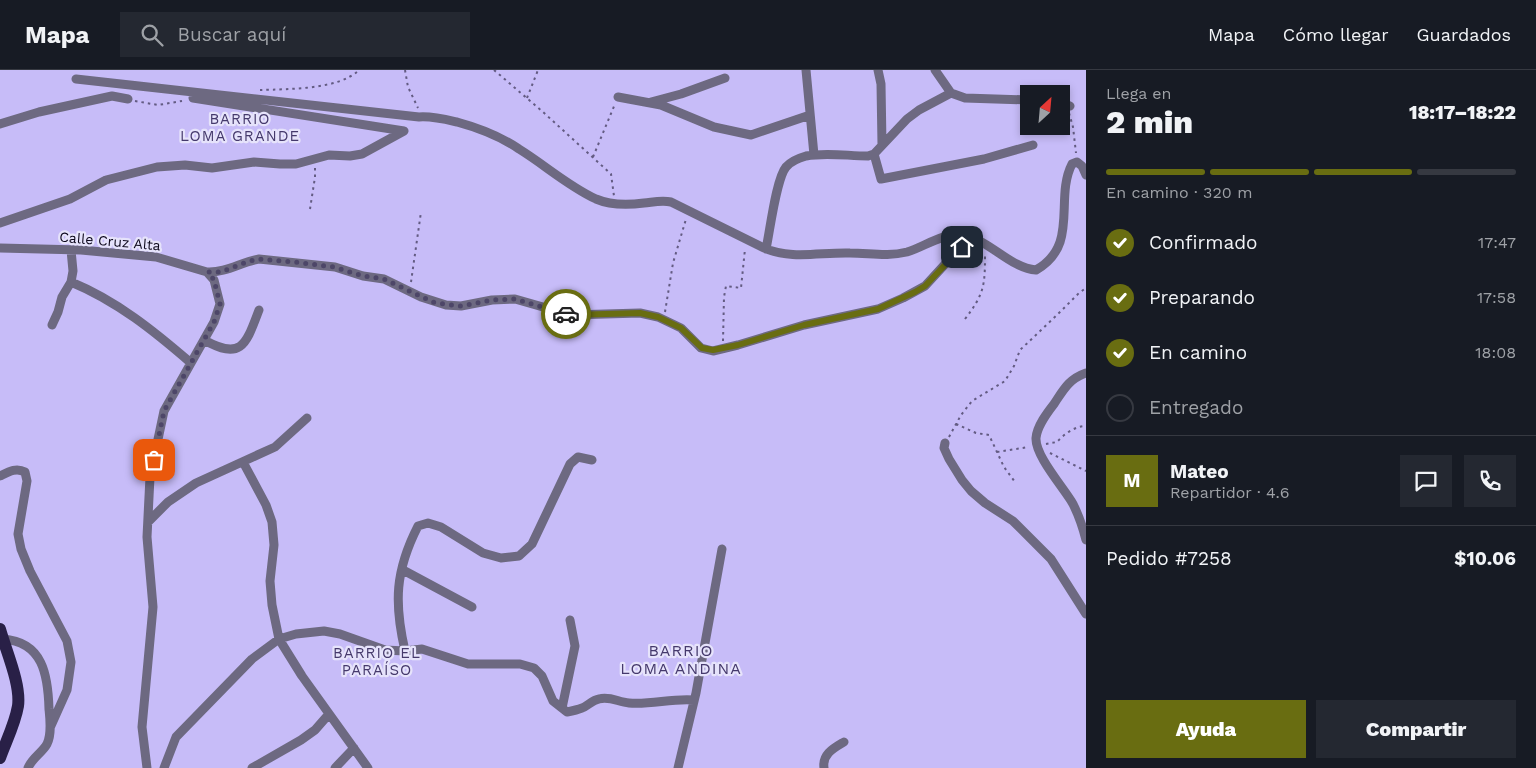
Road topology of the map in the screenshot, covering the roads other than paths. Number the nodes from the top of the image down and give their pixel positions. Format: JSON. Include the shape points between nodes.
{"nodes":[{"id":1,"x":806,"y":70,"type":"edge"},
{"id":2,"x":878,"y":70,"type":"edge"},
{"id":3,"x":934,"y":70,"type":"edge"},
{"id":4,"x":724,"y":78,"type":"dead end"},
{"id":5,"x":951,"y":93,"type":"junction"},
{"id":6,"x":618,"y":97,"type":"road end"},
{"id":7,"x":128,"y":99,"type":"dead end"},
{"id":8,"x":1020,"y":100,"type":"edge"},
{"id":9,"x":648,"y":103,"type":"junction"},
{"id":10,"x":810,"y":115,"type":"junction"},
{"id":11,"x":0,"y":124,"type":"edge"},
{"id":12,"x":882,"y":145,"type":"junction"},
{"id":13,"x":1033,"y":145,"type":"dead end"},
{"id":14,"x":874,"y":154,"type":"junction"},
{"id":15,"x":814,"y":155,"type":"junction"},
{"id":16,"x":1086,"y":175,"type":"edge"},
{"id":17,"x":0,"y":223,"type":"edge"},
{"id":18,"x":970,"y":237,"type":"junction"},
{"id":19,"x":0,"y":248,"type":"edge"},
{"id":20,"x":766,"y":249,"type":"junction"},
{"id":21,"x":71,"y":250,"type":"junction"},
{"id":22,"x":208,"y":272,"type":"junction"},
{"id":23,"x":71,"y":282,"type":"junction"},
{"id":24,"x":258,"y":310,"type":"dead end"},
{"id":25,"x":52,"y":325,"type":"dead end"},
{"id":26,"x":204,"y":340,"type":"junction"},
{"id":27,"x":191,"y":363,"type":"junction"},
{"id":28,"x":1086,"y":372,"type":"edge"},
{"id":29,"x":307,"y":418,"type":"dead end"},
{"id":30,"x":946,"y":444,"type":"road end"},
{"id":31,"x":592,"y":460,"type":"dead end"},
{"id":32,"x":243,"y":462,"type":"junction"},
{"id":33,"x":0,"y":476,"type":"edge"},
{"id":34,"x":148,"y":522,"type":"junction"},
{"id":35,"x":1086,"y":540,"type":"edge"},
{"id":36,"x":722,"y":549,"type":"dead end"},
{"id":37,"x":403,"y":570,"type":"junction"},
{"id":38,"x":472,"y":607,"type":"dead end"},
{"id":39,"x":1086,"y":614,"type":"edge"},
{"id":40,"x":570,"y":620,"type":"dead end"},
{"id":41,"x":2,"y":634,"type":"edge"},
{"id":42,"x":279,"y":639,"type":"junction"},
{"id":43,"x":405,"y":651,"type":"junction"},
{"id":44,"x":694,"y":700,"type":"junction"},
{"id":45,"x":562,"y":708,"type":"junction"},
{"id":46,"x":329,"y":714,"type":"junction"},
{"id":47,"x":50,"y":728,"type":"junction"},
{"id":48,"x":844,"y":742,"type":"dead end"},
{"id":49,"x":354,"y":748,"type":"junction"},
{"id":50,"x":0,"y":758,"type":"edge"},
{"id":51,"x":28,"y":768,"type":"edge"},
{"id":52,"x":147,"y":768,"type":"edge"},
{"id":53,"x":164,"y":768,"type":"edge"},
{"id":54,"x":252,"y":768,"type":"edge"},
{"id":55,"x":335,"y":768,"type":"edge"},
{"id":56,"x":368,"y":768,"type":"edge"},
{"id":57,"x":678,"y":768,"type":"edge"},
{"id":58,"x":824,"y":768,"type":"edge"}],
"edges":[{"from":1,"to":10,"type":"street"},
{"from":2,"to":12,"type":"street"},
{"from":3,"to":5,"type":"street"},
{"from":4,"to":9,"type":"street"},
{"from":5,"to":8,"type":"street","via":[[965,98]]},
{"from":5,"to":12,"type":"street","via":[[907,119]]},
{"from":6,"to":9,"type":"street"},
{"from":7,"to":11,"type":"street","via":[[112,96]]},
{"from":9,"to":10,"type":"street","via":[[661,105],[714,127],[751,135]]},
{"from":10,"to":15,"type":"street"},
{"from":12,"to":14,"type":"street"},
{"from":13,"to":14,"type":"street","via":[[984,159],[881,179]]},
{"from":14,"to":15,"type":"street"},
{"from":15,"to":20,"type":"street","via":[[795,160],[784,168]]},
{"from":16,"to":18,"type":"street","via":[[1077,162],[1072,164],[1062,237],[1053,256],[1036,270]]},
{"from":17,"to":20,"type":"street","via":[[70,199],[106,180],[157,167],[185,165],[212,168],[254,162],[296,164],[329,155],[362,154],[404,131],[76,79],[448,120],[492,133],[596,199],[642,204],[664,201]]},
{"from":18,"to":20,"type":"street","via":[[949,235],[907,252],[876,256],[786,254]]},
{"from":18,"to":22,"type":"street","name":"Calle Cruz Alta","via":[[925,286],[903,298],[870,311],[713,350],[702,348],[681,328],[664,319],[640,313],[571,315],[515,299],[446,305],[384,279],[334,267],[294,262],[259,259],[221,272]]},
{"from":19,"to":21,"type":"street","name":"Calle Cruz Alta"},
{"from":21,"to":22,"type":"street","name":"Calle Cruz Alta","via":[[156,257]]},
{"from":21,"to":23,"type":"street"},
{"from":22,"to":26,"type":"street","via":[[214,280],[220,304]]},
{"from":23,"to":25,"type":"street"},
{"from":23,"to":27,"type":"street","via":[[137,318]]},
{"from":24,"to":26,"type":"street","via":[[249,336],[233,350]]},
{"from":26,"to":27,"type":"street"},
{"from":27,"to":34,"type":"street","via":[[164,411],[150,477]]},
{"from":28,"to":35,"type":"street","via":[[1073,378],[1038,432],[1039,450],[1072,502]]},
{"from":29,"to":32,"type":"street","via":[[275,447]]},
{"from":30,"to":39,"type":"street","via":[[944,448],[949,459],[971,491],[1013,521],[1051,559]]},
{"from":31,"to":37,"type":"street","via":[[578,457],[570,464],[532,544],[519,556],[501,558],[483,553],[441,527],[428,523],[418,526],[408,547]]},
{"from":32,"to":34,"type":"street","via":[[196,483],[168,502]]},
{"from":32,"to":42,"type":"street","via":[[272,522],[274,545],[270,581]]},
{"from":33,"to":47,"type":"street","via":[[11,471],[25,472],[27,481],[18,534],[21,549],[67,641],[71,662],[67,690]]},
{"from":34,"to":52,"type":"street","via":[[153,607],[142,727]]},
{"from":36,"to":44,"type":"street"},
{"from":37,"to":38,"type":"street"},
{"from":37,"to":43,"type":"street","via":[[397,595]]},
{"from":40,"to":45,"type":"street","via":[[575,646]]},
{"from":41,"to":47,"type":"street","via":[[24,644],[43,665],[49,689]]},
{"from":41,"to":50,"type":"main road","via":[[16,684],[18,704]]},
{"from":42,"to":43,"type":"street","via":[[324,631],[385,650]]},
{"from":42,"to":46,"type":"street"},
{"from":42,"to":53,"type":"street","via":[[252,659],[176,737]]},
{"from":43,"to":45,"type":"street","via":[[422,650],[468,664],[520,664],[534,668],[542,676],[553,701]]},
{"from":44,"to":45,"type":"street","via":[[630,703],[609,697],[567,712]]},
{"from":44,"to":57,"type":"street"},
{"from":46,"to":49,"type":"street"},
{"from":46,"to":54,"type":"street","via":[[315,730]]},
{"from":47,"to":51,"type":"street","via":[[47,744]]},
{"from":48,"to":58,"type":"street","via":[[828,752]]},
{"from":49,"to":55,"type":"street"},
{"from":49,"to":56,"type":"street"}]}
